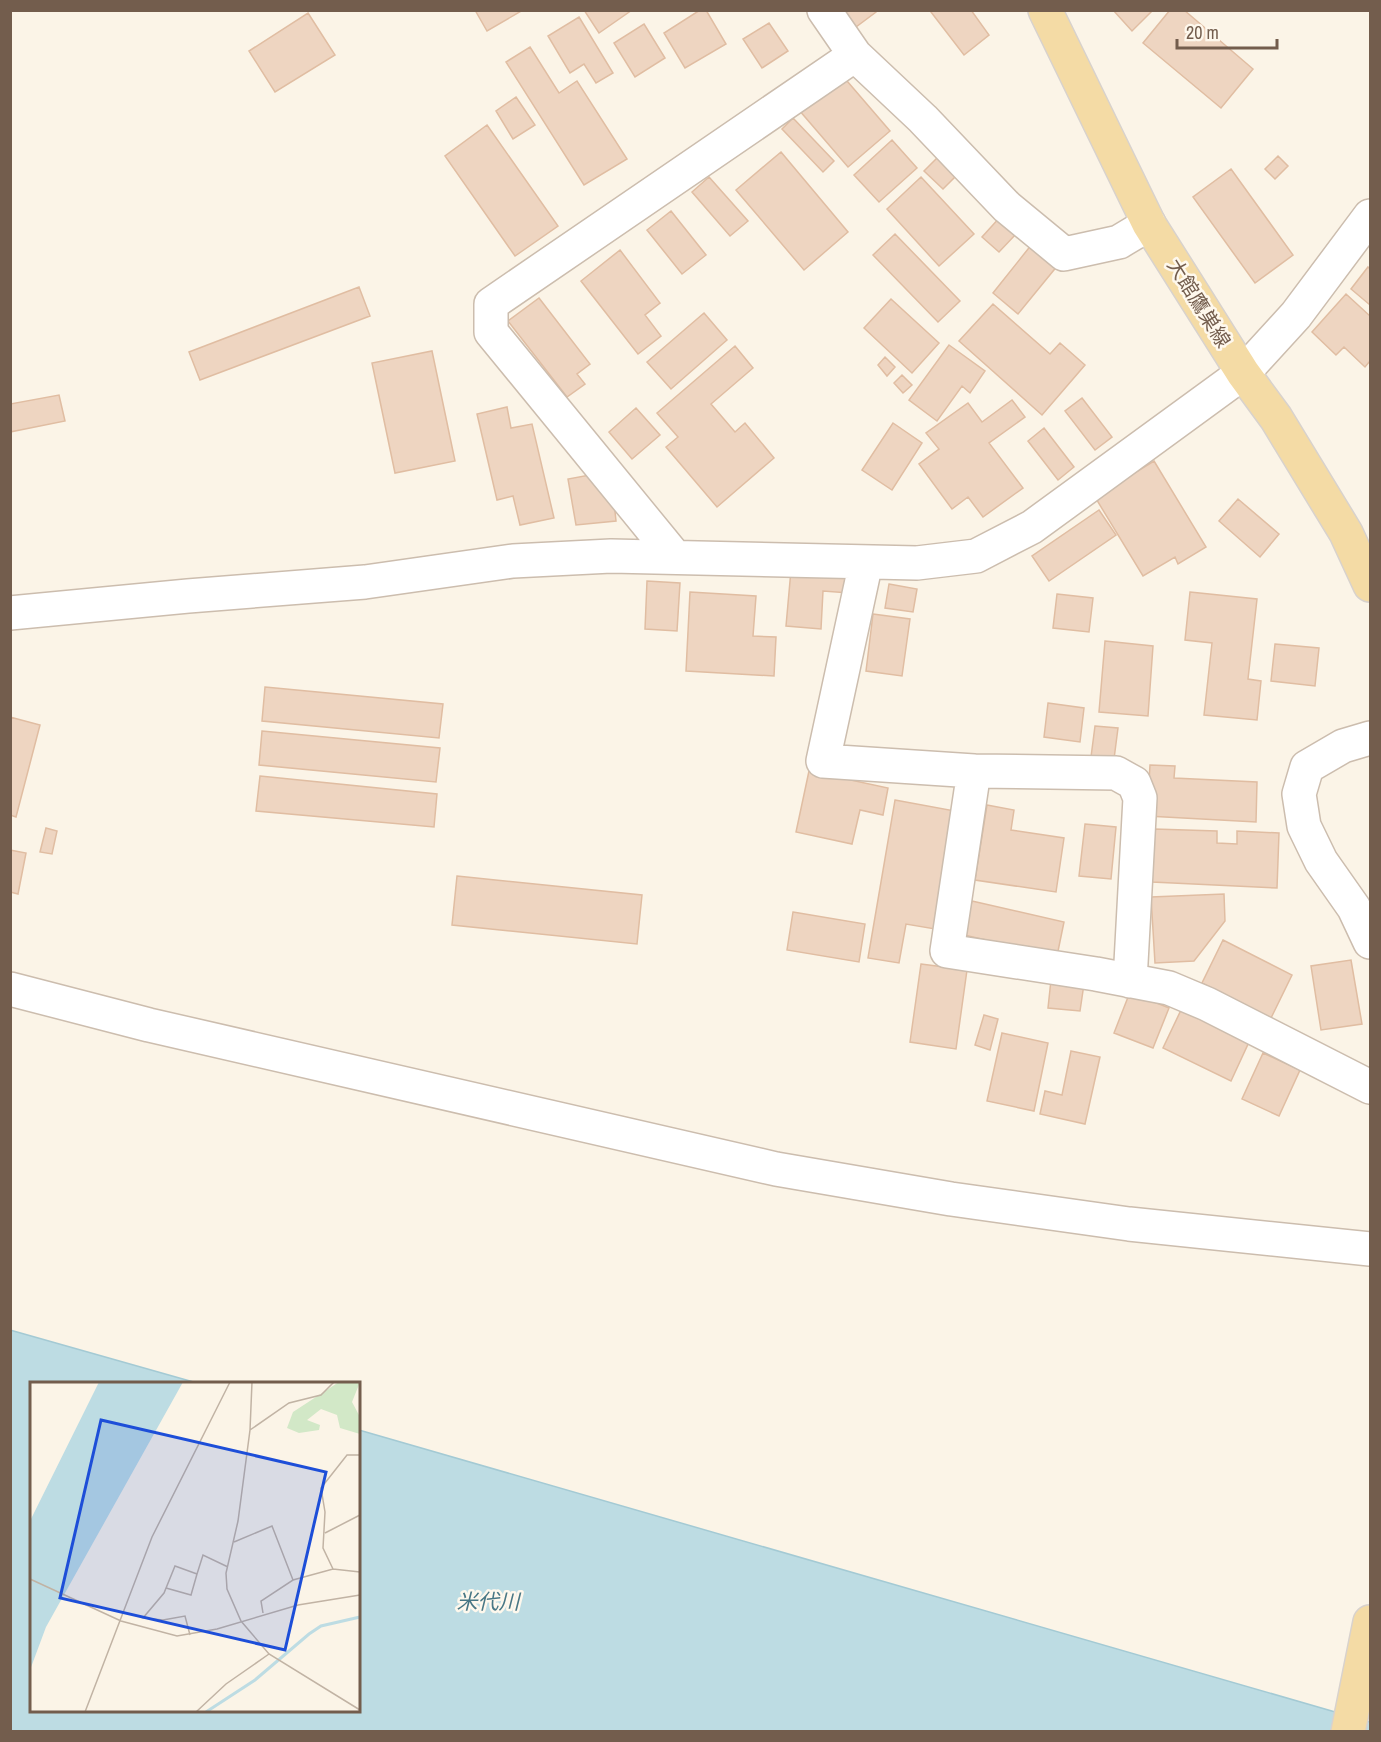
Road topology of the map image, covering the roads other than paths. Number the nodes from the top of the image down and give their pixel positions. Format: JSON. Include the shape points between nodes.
{"nodes":[{"id":1,"x":824,"y":10,"type":"edge"},
{"id":2,"x":1045,"y":10,"type":"edge"},
{"id":3,"x":855,"y":55,"type":"junction"},
{"id":4,"x":1371,"y":216,"type":"edge"},
{"id":5,"x":1149,"y":224,"type":"junction"},
{"id":6,"x":1242,"y":373,"type":"junction"},
{"id":7,"x":675,"y":558,"type":"junction"},
{"id":8,"x":866,"y":562,"type":"junction"},
{"id":9,"x":1371,"y":585,"type":"edge"},
{"id":10,"x":10,"y":614,"type":"edge"},
{"id":11,"x":1371,"y":738,"type":"edge"},
{"id":12,"x":974,"y":771,"type":"junction"},
{"id":13,"x":1371,"y":942,"type":"edge"},
{"id":14,"x":1130,"y":981,"type":"junction"},
{"id":15,"x":10,"y":989,"type":"edge"},
{"id":16,"x":1371,"y":1087,"type":"edge"},
{"id":17,"x":1371,"y":1249,"type":"edge"},
{"id":18,"x":1371,"y":1622,"type":"edge"},
{"id":19,"x":1348,"y":1731,"type":"edge"}],
"edges":[{"from":1,"to":3,"type":"street"},
{"from":2,"to":5,"type":"main road","name":"大館鷹巣線"},
{"from":3,"to":5,"type":"street","via":[[1007,207],[1064,254],[1119,242]]},
{"from":3,"to":7,"type":"street","via":[[491,304],[491,332]]},
{"from":4,"to":6,"type":"street","via":[[1296,315]]},
{"from":5,"to":6,"type":"main road","name":"大館鷹巣線"},
{"from":6,"to":8,"type":"street","via":[[1032,527],[976,556],[917,563]]},
{"from":6,"to":9,"type":"main road","name":"大館鷹巣線","via":[[1276,418],[1340,523]]},
{"from":7,"to":8,"type":"street"},
{"from":7,"to":10,"type":"street","via":[[612,556],[513,561],[365,582]]},
{"from":8,"to":12,"type":"street","via":[[823,761]]},
{"from":11,"to":13,"type":"street","via":[[1343,746],[1307,767],[1299,794],[1304,826],[1321,861]]},
{"from":12,"to":14,"type":"street","via":[[1116,773],[1134,783],[1140,798]]},
{"from":12,"to":14,"type":"street","via":[[947,951]]},
{"from":14,"to":16,"type":"street","via":[[1169,988],[1207,1004]]},
{"from":15,"to":17,"type":"street","via":[[149,1025],[776,1169],[1129,1224]]},
{"from":18,"to":19,"type":"main road"}]}
